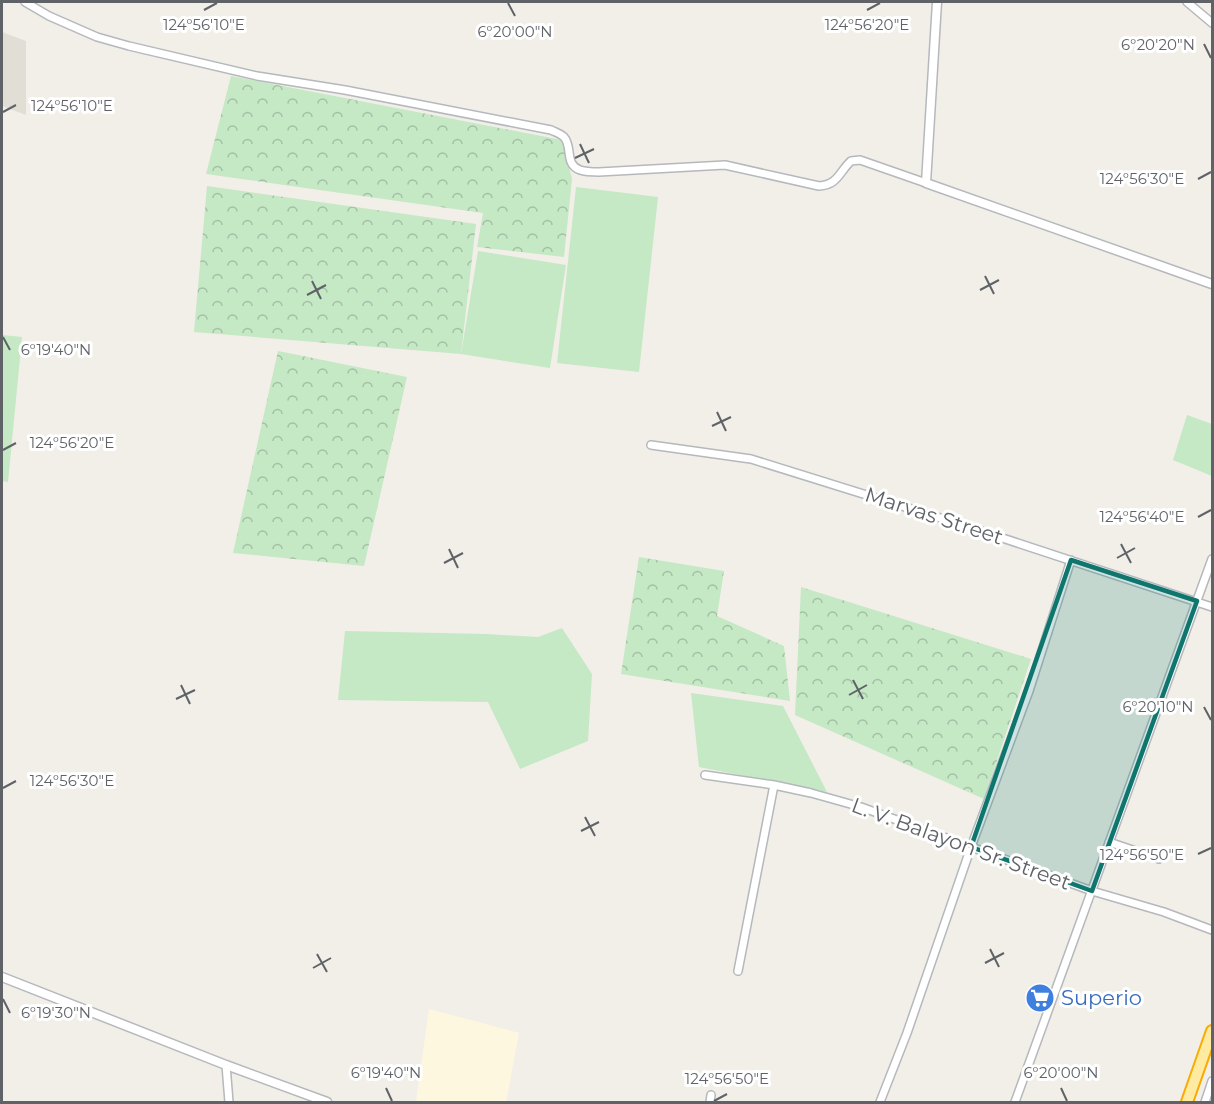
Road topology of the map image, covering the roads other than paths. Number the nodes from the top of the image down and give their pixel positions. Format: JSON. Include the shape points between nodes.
{"nodes":[{"id":1,"x":24,"y":2,"type":"edge"},
{"id":2,"x":937,"y":2,"type":"edge"},
{"id":3,"x":1187,"y":2,"type":"edge"},
{"id":4,"x":1212,"y":23,"type":"edge"},
{"id":5,"x":926,"y":183,"type":"junction"},
{"id":6,"x":1212,"y":284,"type":"edge"},
{"id":7,"x":651,"y":445,"type":"dead end"},
{"id":8,"x":1212,"y":559,"type":"edge"},
{"id":9,"x":1071,"y":560,"type":"junction"},
{"id":10,"x":1197,"y":601,"type":"junction"},
{"id":11,"x":1212,"y":607,"type":"edge"},
{"id":12,"x":705,"y":775,"type":"dead end"},
{"id":13,"x":774,"y":785,"type":"junction"},
{"id":14,"x":1109,"y":842,"type":"junction"},
{"id":15,"x":971,"y":847,"type":"junction"},
{"id":16,"x":1159,"y":859,"type":"dead end"},
{"id":17,"x":1092,"y":891,"type":"junction"},
{"id":18,"x":1212,"y":930,"type":"edge"},
{"id":19,"x":738,"y":971,"type":"dead end"},
{"id":20,"x":2,"y":977,"type":"edge"},
{"id":21,"x":1212,"y":1031,"type":"edge"},
{"id":22,"x":226,"y":1065,"type":"junction"},
{"id":23,"x":1212,"y":1081,"type":"edge"},
{"id":24,"x":229,"y":1102,"type":"edge"},
{"id":25,"x":327,"y":1102,"type":"edge"},
{"id":26,"x":879,"y":1102,"type":"edge"},
{"id":27,"x":1015,"y":1102,"type":"edge"},
{"id":28,"x":1187,"y":1102,"type":"edge"},
{"id":29,"x":1205,"y":1102,"type":"edge"}],
"edges":[{"from":1,"to":5,"type":"street","via":[[97,37],[129,46],[256,76],[551,130],[563,136],[571,163],[584,171],[725,165],[819,186],[835,181],[851,161],[860,160]]},
{"from":2,"to":5,"type":"street"},
{"from":3,"to":4,"type":"street"},
{"from":5,"to":6,"type":"street"},
{"from":7,"to":9,"type":"street","name":"Marvas Street","via":[[751,459]]},
{"from":8,"to":10,"type":"street"},
{"from":9,"to":10,"type":"street","name":"Marvas Street"},
{"from":9,"to":15,"type":"street","via":[[1029,691]]},
{"from":10,"to":11,"type":"street","name":"Marvas Street"},
{"from":10,"to":14,"type":"street"},
{"from":12,"to":13,"type":"street","name":"L. V. Balayon Sr. Street"},
{"from":13,"to":15,"type":"street","name":"L. V. Balayon Sr. Street","via":[[861,807]]},
{"from":13,"to":19,"type":"street"},
{"from":14,"to":16,"type":"street"},
{"from":14,"to":17,"type":"street"},
{"from":15,"to":17,"type":"street","name":"L. V. Balayon Sr. Street"},
{"from":15,"to":26,"type":"street"},
{"from":17,"to":18,"type":"street","name":"L. V. Balayon Sr. Street"},
{"from":17,"to":27,"type":"street"},
{"from":20,"to":22,"type":"street"},
{"from":21,"to":28,"type":"highway"},
{"from":22,"to":24,"type":"street"},
{"from":22,"to":25,"type":"street"},
{"from":23,"to":29,"type":"street"}]}
